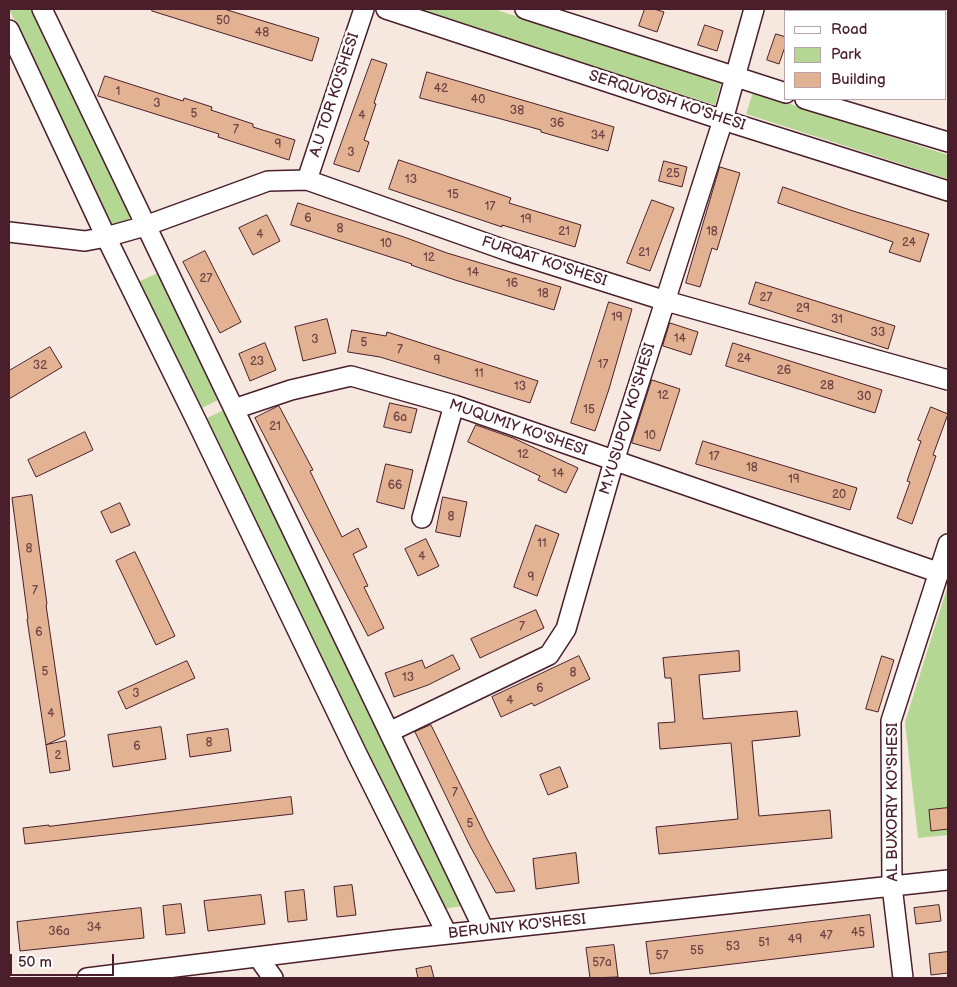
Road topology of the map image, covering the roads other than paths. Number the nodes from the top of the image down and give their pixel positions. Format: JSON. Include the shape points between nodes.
{"nodes":[{"id":1,"x":42,"y":9,"type":"edge"},
{"id":2,"x":364,"y":9,"type":"edge"},
{"id":3,"x":386,"y":9,"type":"edge"},
{"id":4,"x":525,"y":9,"type":"edge"},
{"id":5,"x":754,"y":9,"type":"edge"},
{"id":6,"x":9,"y":30,"type":"edge"},
{"id":7,"x":15,"y":55,"type":"edge"},
{"id":8,"x":734,"y":77,"type":"junction"},
{"id":9,"x":784,"y":92,"type":"edge"},
{"id":10,"x":808,"y":100,"type":"edge"},
{"id":11,"x":723,"y":120,"type":"junction"},
{"id":12,"x":948,"y":142,"type":"edge"},
{"id":13,"x":307,"y":180,"type":"junction"},
{"id":14,"x":948,"y":191,"type":"edge"},
{"id":15,"x":145,"y":226,"type":"junction"},
{"id":16,"x":9,"y":232,"type":"edge"},
{"id":17,"x":106,"y":237,"type":"junction"},
{"id":18,"x":666,"y":301,"type":"junction"},
{"id":19,"x":948,"y":380,"type":"edge"},
{"id":20,"x":454,"y":405,"type":"junction"},
{"id":21,"x":234,"y":410,"type":"junction"},
{"id":22,"x":614,"y":461,"type":"junction"},
{"id":23,"x":422,"y":518,"type":"dead end"},
{"id":24,"x":948,"y":544,"type":"edge"},
{"id":25,"x":940,"y":572,"type":"junction"},
{"id":26,"x":389,"y":732,"type":"junction"},
{"id":27,"x":948,"y":880,"type":"edge"},
{"id":28,"x":892,"y":886,"type":"junction"},
{"id":29,"x":484,"y":930,"type":"junction"},
{"id":30,"x":447,"y":934,"type":"junction"},
{"id":31,"x":258,"y":957,"type":"junction"},
{"id":32,"x":87,"y":978,"type":"edge"},
{"id":33,"x":273,"y":978,"type":"edge"},
{"id":34,"x":903,"y":978,"type":"edge"}],
"edges":[{"from":1,"to":15,"type":"street"},
{"from":2,"to":13,"type":"street","name":"A.U TOR KO'SHESI"},
{"from":3,"to":11,"type":"street","name":"SERQUYOSH KO'SHESI"},
{"from":4,"to":8,"type":"street"},
{"from":5,"to":8,"type":"street","name":"M.YUSUPOV KO'SHESI"},
{"from":6,"to":7,"type":"street"},
{"from":7,"to":17,"type":"street"},
{"from":8,"to":9,"type":"street"},
{"from":8,"to":11,"type":"street","name":"M.YUSUPOV KO'SHESI"},
{"from":10,"to":12,"type":"street"},
{"from":11,"to":14,"type":"street","name":"SERQUYOSH KO'SHESI"},
{"from":11,"to":18,"type":"street","name":"M.YUSUPOV KO'SHESI"},
{"from":13,"to":15,"type":"street","name":"FURQAT KO'SHESI","via":[[268,181]]},
{"from":13,"to":18,"type":"street","name":"FURQAT KO'SHESI","via":[[511,252]]},
{"from":15,"to":17,"type":"street","name":"FURQAT KO'SHESI"},
{"from":15,"to":21,"type":"street"},
{"from":16,"to":17,"type":"street","name":"FURQAT KO'SHESI","via":[[85,241]]},
{"from":17,"to":30,"type":"street","via":[[356,754]]},
{"from":18,"to":19,"type":"street","name":"FURQAT KO'SHESI"},
{"from":18,"to":22,"type":"street","name":"M.YUSUPOV KO'SHESI"},
{"from":20,"to":21,"type":"street","name":"MUQUMIY KO'SHESI","via":[[351,376],[291,390]]},
{"from":20,"to":22,"type":"street","name":"MUQUMIY KO'SHESI"},
{"from":20,"to":23,"type":"street"},
{"from":21,"to":26,"type":"street"},
{"from":22,"to":25,"type":"street","name":"MUQUMIY KO'SHESI"},
{"from":22,"to":26,"type":"street","name":"M.YUSUPOV KO'SHESI","via":[[566,629],[549,655]]},
{"from":24,"to":25,"type":"street","name":"AL BUXORIY KO'SHESI"},
{"from":25,"to":28,"type":"street","name":"AL BUXORIY KO'SHESI","via":[[891,721]]},
{"from":26,"to":29,"type":"street"},
{"from":27,"to":28,"type":"street","name":"BERUNIY KO'SHESI"},
{"from":28,"to":29,"type":"street","name":"BERUNIY KO'SHESI"},
{"from":28,"to":34,"type":"street","name":"AL BUXORIY KO'SHESI"},
{"from":29,"to":30,"type":"street","name":"BERUNIY KO'SHESI"},
{"from":30,"to":31,"type":"street","name":"BERUNIY KO'SHESI"},
{"from":31,"to":32,"type":"street","name":"BERUNIY KO'SHESI"},
{"from":31,"to":33,"type":"street"}]}
